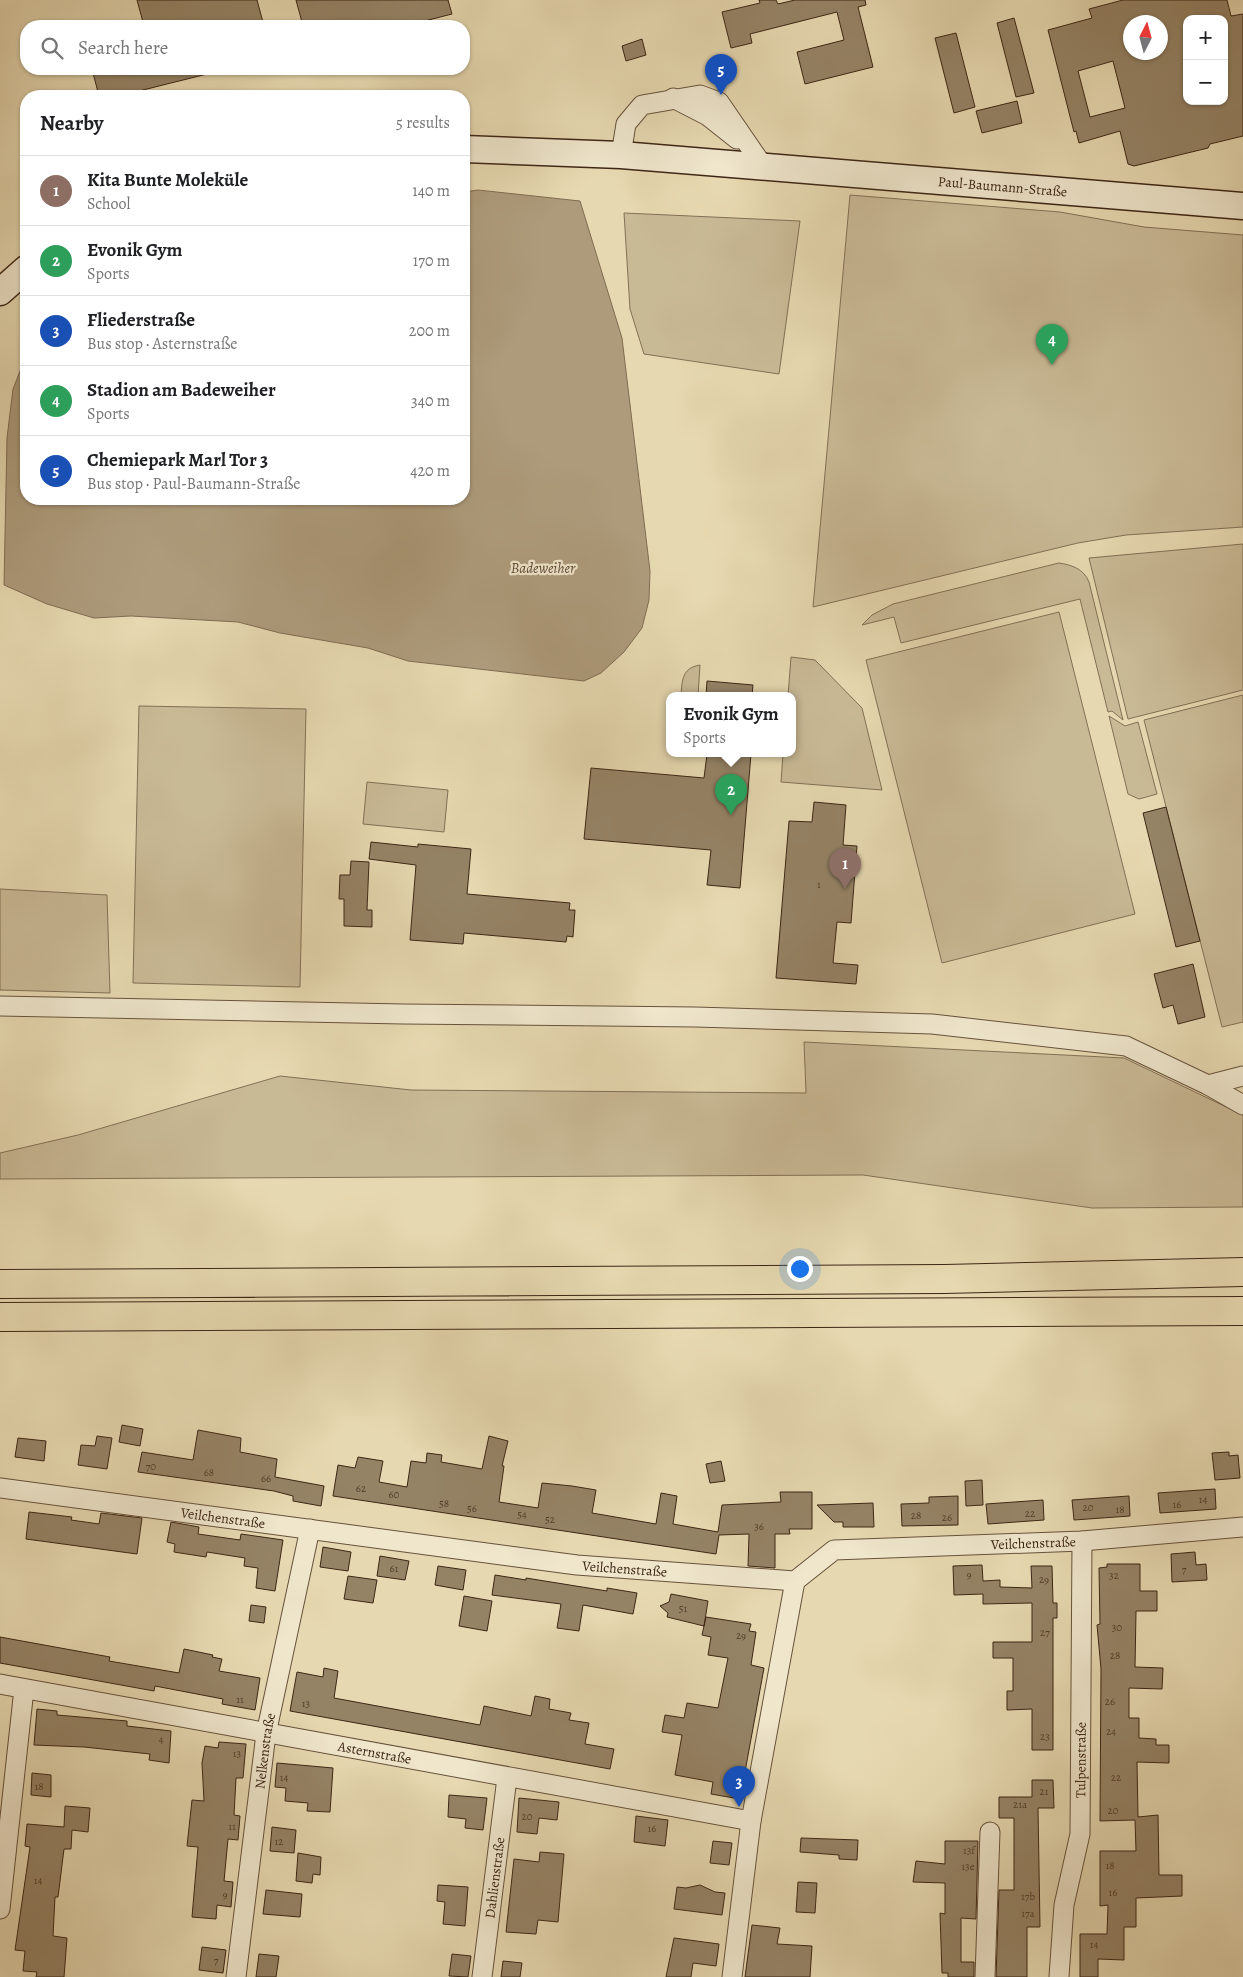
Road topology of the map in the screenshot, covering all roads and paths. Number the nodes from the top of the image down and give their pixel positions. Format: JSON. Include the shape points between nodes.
{"nodes":[{"id":1,"x":470,"y":149,"type":"edge"},
{"id":2,"x":621,"y":155,"type":"junction"},
{"id":3,"x":757,"y":157,"type":"junction"},
{"id":4,"x":1243,"y":206,"type":"edge"},
{"id":5,"x":20,"y":274,"type":"edge"},
{"id":6,"x":0,"y":292,"type":"edge"},
{"id":7,"x":0,"y":1006,"type":"edge"},
{"id":8,"x":1243,"y":1076,"type":"edge"},
{"id":9,"x":1208,"y":1085,"type":"junction"},
{"id":10,"x":1243,"y":1105,"type":"edge"},
{"id":11,"x":1243,"y":1272,"type":"edge"},
{"id":12,"x":0,"y":1284,"type":"edge"},
{"id":13,"x":1243,"y":1311,"type":"edge"},
{"id":14,"x":0,"y":1317,"type":"edge"},
{"id":15,"x":0,"y":1488,"type":"edge"},
{"id":16,"x":1243,"y":1527,"type":"edge"},
{"id":17,"x":310,"y":1529,"type":"junction"},
{"id":18,"x":1082,"y":1540,"type":"junction"},
{"id":19,"x":795,"y":1581,"type":"junction"},
{"id":20,"x":0,"y":1684,"type":"edge"},
{"id":21,"x":24,"y":1689,"type":"junction"},
{"id":22,"x":266,"y":1734,"type":"junction"},
{"id":23,"x":507,"y":1778,"type":"junction"},
{"id":24,"x":751,"y":1821,"type":"junction"},
{"id":25,"x":990,"y":1832,"type":"dead end"},
{"id":26,"x":0,"y":1908,"type":"edge"},
{"id":27,"x":236,"y":1977,"type":"edge"},
{"id":28,"x":482,"y":1977,"type":"edge"},
{"id":29,"x":732,"y":1977,"type":"edge"},
{"id":30,"x":985,"y":1977,"type":"edge"},
{"id":31,"x":1059,"y":1977,"type":"edge"}],
"edges":[{"from":1,"to":2,"type":"main road","name":"Paul-Baumann-Straße"},
{"from":2,"to":3,"type":"main road","name":"Paul-Baumann-Straße"},
{"from":2,"to":3,"type":"street","via":[[626,124],[642,105],[700,95],[718,102]]},
{"from":3,"to":4,"type":"main road","name":"Paul-Baumann-Straße"},
{"from":5,"to":6,"type":"main road"},
{"from":7,"to":9,"type":"street","via":[[695,1016],[932,1024],[1126,1046]]},
{"from":8,"to":9,"type":"street"},
{"from":9,"to":10,"type":"street"},
{"from":11,"to":12,"type":"highway","via":[[944,1279]]},
{"from":13,"to":14,"type":"highway"},
{"from":15,"to":17,"type":"street","name":"Veilchenstraße"},
{"from":16,"to":18,"type":"street","name":"Veilchenstraße"},
{"from":17,"to":19,"type":"street","name":"Veilchenstraße","via":[[577,1565]]},
{"from":17,"to":22,"type":"street","name":"Nelkenstraße"},
{"from":18,"to":19,"type":"street","name":"Veilchenstraße","via":[[834,1550]]},
{"from":18,"to":31,"type":"street","name":"Tulpenstraße","via":[[1080,1834],[1064,1905]]},
{"from":19,"to":24,"type":"street"},
{"from":20,"to":21,"type":"street","name":"Asternstraße"},
{"from":21,"to":22,"type":"street","name":"Asternstraße"},
{"from":21,"to":26,"type":"street"},
{"from":22,"to":23,"type":"street","name":"Asternstraße"},
{"from":22,"to":27,"type":"street","name":"Nelkenstraße"},
{"from":23,"to":24,"type":"street","name":"Asternstraße"},
{"from":23,"to":28,"type":"street","name":"Dahlienstraße"},
{"from":24,"to":29,"type":"street"},
{"from":25,"to":30,"type":"street"}]}
